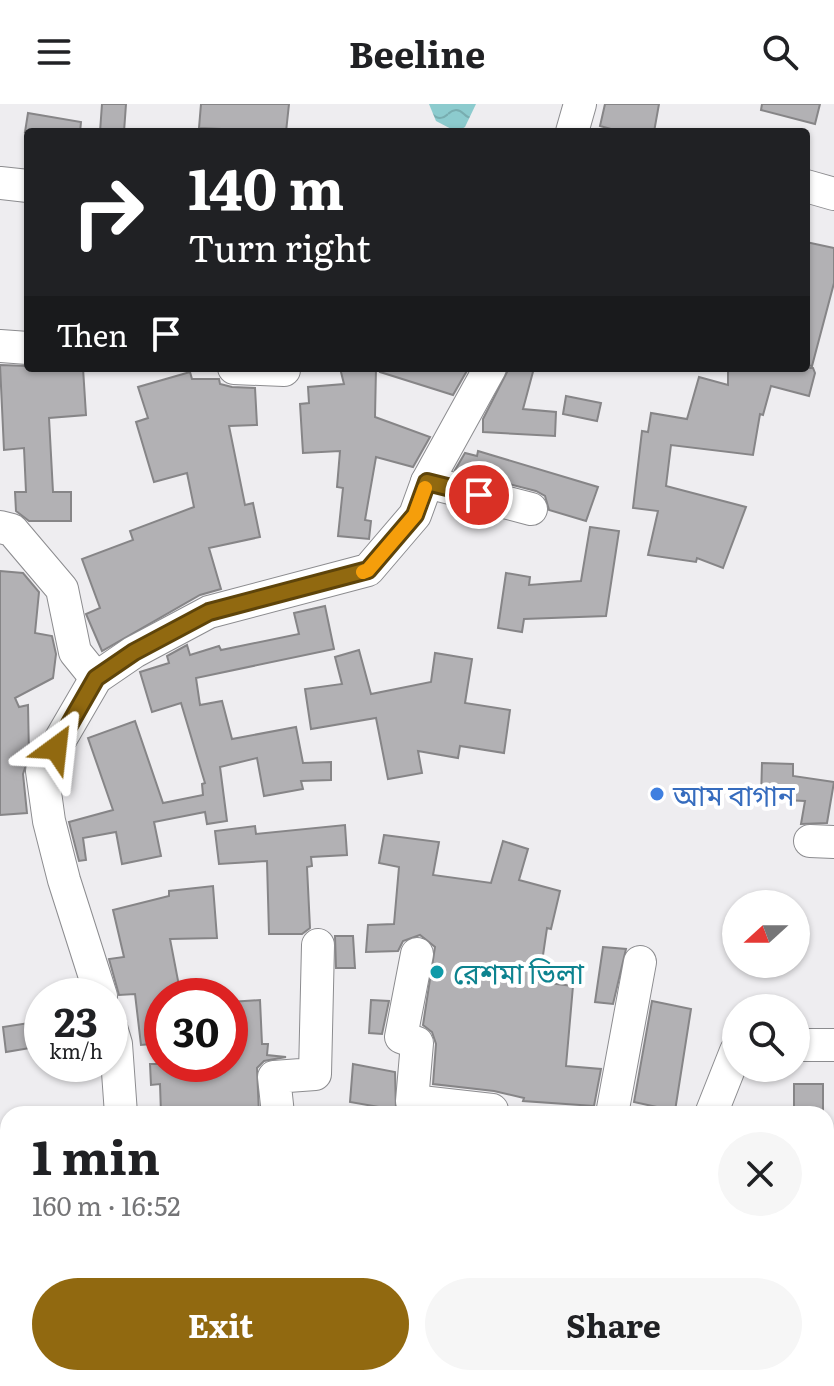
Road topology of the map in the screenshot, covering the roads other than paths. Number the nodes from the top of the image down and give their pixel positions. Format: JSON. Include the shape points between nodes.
{"nodes":[{"id":1,"x":580,"y":104,"type":"edge"},
{"id":2,"x":573,"y":128,"type":"edge"},
{"id":3,"x":0,"y":183,"type":"edge"},
{"id":4,"x":24,"y":186,"type":"edge"},
{"id":5,"x":810,"y":187,"type":"edge"},
{"id":6,"x":834,"y":194,"type":"edge"},
{"id":7,"x":0,"y":346,"type":"edge"},
{"id":8,"x":24,"y":348,"type":"edge"},
{"id":9,"x":488,"y":372,"type":"edge"},
{"id":10,"x":427,"y":482,"type":"junction"},
{"id":11,"x":531,"y":509,"type":"dead end"},
{"id":12,"x":0,"y":527,"type":"edge"},
{"id":13,"x":96,"y":678,"type":"junction"},
{"id":14,"x":318,"y":945,"type":"dead end"},
{"id":15,"x":417,"y":954,"type":"dead end"},
{"id":16,"x":640,"y":962,"type":"dead end"},
{"id":17,"x":95,"y":978,"type":"edge"},
{"id":18,"x":810,"y":1045,"type":"edge"},
{"id":19,"x":834,"y":1045,"type":"edge"},
{"id":20,"x":119,"y":1082,"type":"edge"},
{"id":21,"x":724,"y":1082,"type":"edge"},
{"id":22,"x":120,"y":1106,"type":"edge"},
{"id":23,"x":277,"y":1106,"type":"edge"},
{"id":24,"x":456,"y":1106,"type":"edge"},
{"id":25,"x":613,"y":1106,"type":"edge"},
{"id":26,"x":714,"y":1106,"type":"edge"}],
"edges":[{"from":1,"to":2,"type":"street"},
{"from":3,"to":4,"type":"street"},
{"from":5,"to":6,"type":"street"},
{"from":7,"to":8,"type":"street"},
{"from":9,"to":10,"type":"street"},
{"from":10,"to":11,"type":"street"},
{"from":10,"to":13,"type":"street","via":[[415,515],[368,570],[209,612]]},
{"from":12,"to":13,"type":"street","via":[[12,530],[62,589],[75,652]]},
{"from":13,"to":17,"type":"street","via":[[42,771],[64,880]]},
{"from":14,"to":23,"type":"street","via":[[315,1074],[274,1077]]},
{"from":15,"to":24,"type":"street","via":[[401,1037],[417,1043],[412,1101]]},
{"from":16,"to":25,"type":"street"},
{"from":18,"to":19,"type":"street"},
{"from":20,"to":22,"type":"street"},
{"from":21,"to":26,"type":"street"}]}
